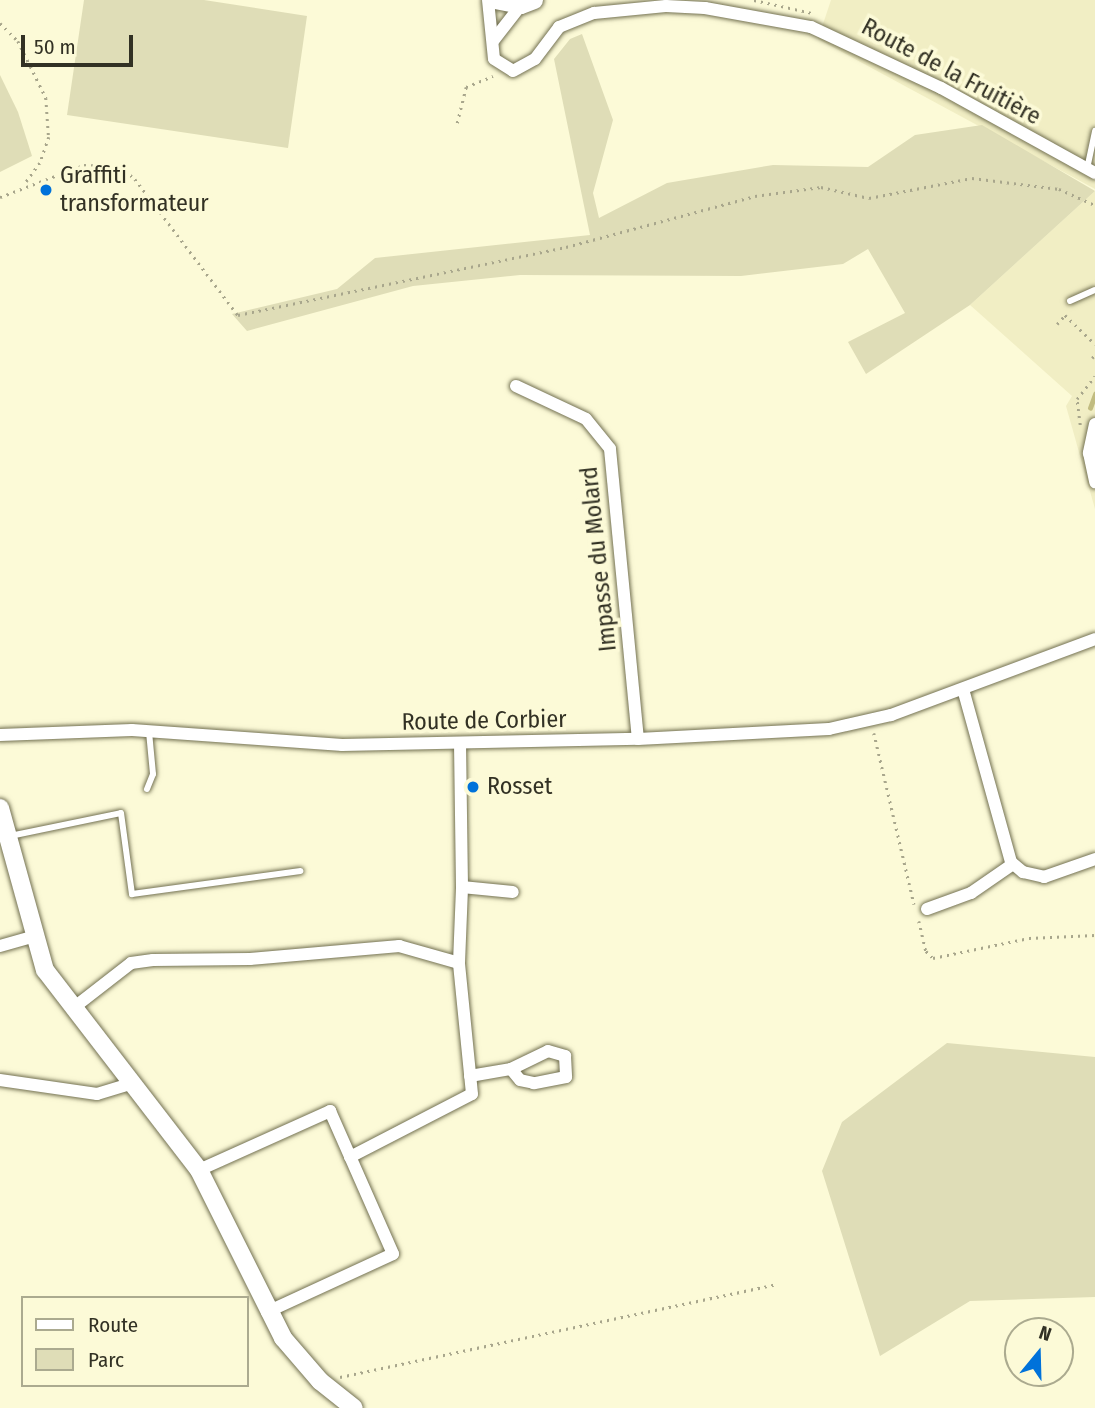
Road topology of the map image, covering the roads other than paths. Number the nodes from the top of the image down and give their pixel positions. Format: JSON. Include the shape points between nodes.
{"nodes":[{"id":1,"x":488,"y":0,"type":"edge"},
{"id":2,"x":495,"y":0,"type":"edge"},
{"id":3,"x":528,"y":3,"type":"edge"},
{"id":4,"x":493,"y":41,"type":"junction"},
{"id":5,"x":1095,"y":131,"type":"edge"},
{"id":6,"x":1091,"y":171,"type":"edge"},
{"id":7,"x":1095,"y":290,"type":"edge"},
{"id":8,"x":1070,"y":301,"type":"dead end"},
{"id":9,"x":516,"y":386,"type":"dead end"},
{"id":10,"x":1093,"y":428,"type":"edge"},
{"id":11,"x":1095,"y":482,"type":"edge"},
{"id":12,"x":1095,"y":639,"type":"edge"},
{"id":13,"x":963,"y":689,"type":"junction"},
{"id":14,"x":149,"y":732,"type":"junction"},
{"id":15,"x":0,"y":735,"type":"edge"},
{"id":16,"x":638,"y":739,"type":"junction"},
{"id":17,"x":460,"y":743,"type":"junction"},
{"id":18,"x":147,"y":789,"type":"dead end"},
{"id":19,"x":0,"y":808,"type":"edge"},
{"id":20,"x":8,"y":837,"type":"junction"},
{"id":21,"x":1095,"y":859,"type":"edge"},
{"id":22,"x":1013,"y":864,"type":"junction"},
{"id":23,"x":300,"y":871,"type":"dead end"},
{"id":24,"x":462,"y":887,"type":"junction"},
{"id":25,"x":513,"y":892,"type":"dead end"},
{"id":26,"x":927,"y":909,"type":"dead end"},
{"id":27,"x":32,"y":937,"type":"junction"},
{"id":28,"x":0,"y":946,"type":"edge"},
{"id":29,"x":459,"y":964,"type":"junction"},
{"id":30,"x":72,"y":1009,"type":"junction"},
{"id":31,"x":511,"y":1069,"type":"dead end"},
{"id":32,"x":470,"y":1076,"type":"junction"},
{"id":33,"x":0,"y":1080,"type":"edge"},
{"id":34,"x":132,"y":1083,"type":"junction"},
{"id":35,"x":350,"y":1157,"type":"junction"},
{"id":36,"x":199,"y":1170,"type":"junction"},
{"id":37,"x":267,"y":1312,"type":"junction"},
{"id":38,"x":354,"y":1408,"type":"edge"}],
"edges":[{"from":1,"to":4,"type":"street"},
{"from":2,"to":3,"type":"street"},
{"from":3,"to":4,"type":"street"},
{"from":4,"to":6,"type":"street","name":"Route de la Fruitière","via":[[494,59],[513,71],[528,65],[551,34],[571,19],[666,6],[718,10],[832,33]]},
{"from":5,"to":6,"type":"lane"},
{"from":7,"to":8,"type":"lane"},
{"from":9,"to":16,"type":"street","name":"Impasse du Molard","via":[[586,419],[610,449]]},
{"from":10,"to":11,"type":"street","via":[[1089,453]]},
{"from":12,"to":13,"type":"street","name":"Route de Corbier"},
{"from":13,"to":16,"type":"street","name":"Route de Corbier","via":[[829,729]]},
{"from":13,"to":22,"type":"street","via":[[1002,841]]},
{"from":14,"to":15,"type":"street","name":"Route de Corbier"},
{"from":14,"to":17,"type":"street","name":"Route de Corbier","via":[[342,745]]},
{"from":14,"to":18,"type":"lane","via":[[153,774]]},
{"from":16,"to":17,"type":"street","name":"Route de Corbier"},
{"from":17,"to":24,"type":"street"},
{"from":19,"to":20,"type":"street"},
{"from":20,"to":23,"type":"lane","via":[[121,813],[132,894]]},
{"from":20,"to":27,"type":"street"},
{"from":21,"to":22,"type":"street","via":[[1044,877]]},
{"from":22,"to":26,"type":"street","via":[[971,893]]},
{"from":24,"to":25,"type":"street"},
{"from":24,"to":29,"type":"street"},
{"from":27,"to":28,"type":"street"},
{"from":27,"to":30,"type":"street","via":[[45,971]]},
{"from":29,"to":30,"type":"street","via":[[399,946],[131,963]]},
{"from":29,"to":32,"type":"street"},
{"from":30,"to":34,"type":"street"},
{"from":31,"to":32,"type":"street"},
{"from":32,"to":35,"type":"street","via":[[472,1094]]},
{"from":33,"to":34,"type":"street","via":[[97,1094]]},
{"from":34,"to":36,"type":"street"},
{"from":35,"to":36,"type":"street","via":[[330,1111]]},
{"from":35,"to":37,"type":"street","via":[[393,1254]]},
{"from":36,"to":37,"type":"street"},
{"from":37,"to":38,"type":"street","via":[[320,1381]]}]}
